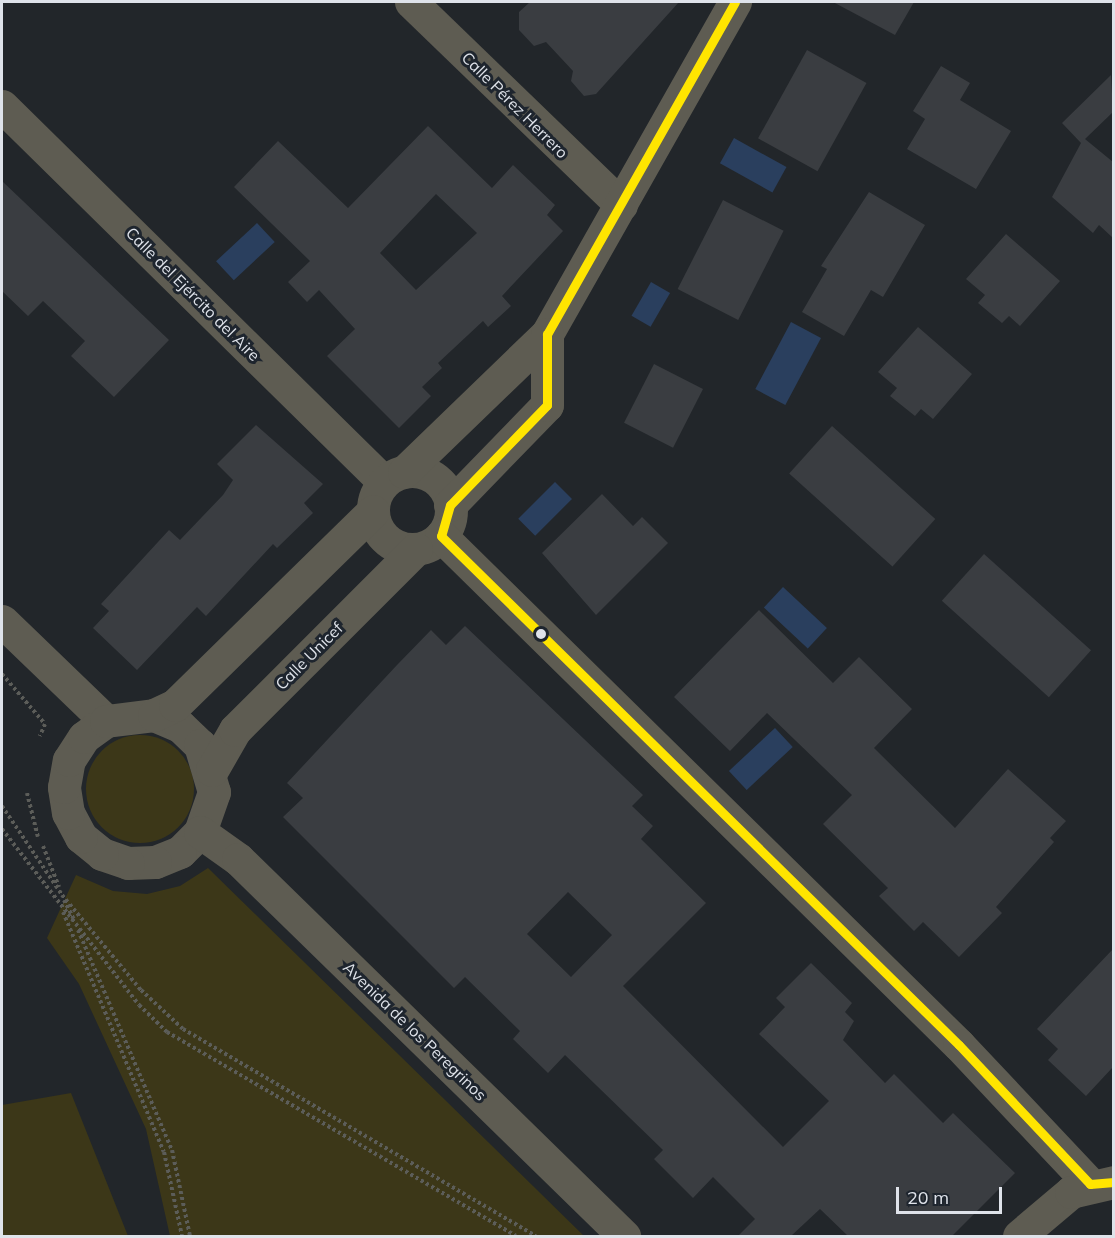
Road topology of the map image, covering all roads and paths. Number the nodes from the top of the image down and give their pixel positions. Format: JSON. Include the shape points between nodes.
{"nodes":[{"id":1,"x":411,"y":2,"type":"edge"},
{"id":2,"x":735,"y":2,"type":"edge"},
{"id":3,"x":2,"y":106,"type":"edge"},
{"id":4,"x":621,"y":206,"type":"junction"},
{"id":5,"x":547,"y":334,"type":"junction"},
{"id":6,"x":387,"y":488,"type":"junction"},
{"id":7,"x":436,"y":530,"type":"junction"},
{"id":8,"x":2,"y":621,"type":"edge"},
{"id":9,"x":2,"y":674,"type":"edge"},
{"id":10,"x":154,"y":715,"type":"junction"},
{"id":11,"x":106,"y":721,"type":"junction"},
{"id":12,"x":38,"y":743,"type":"dead end"},
{"id":13,"x":212,"y":770,"type":"junction"},
{"id":14,"x":27,"y":785,"type":"dead end"},
{"id":15,"x":2,"y":806,"type":"edge"},
{"id":16,"x":2,"y":829,"type":"edge"},
{"id":17,"x":200,"y":832,"type":"junction"},
{"id":18,"x":43,"y":846,"type":"junction"},
{"id":19,"x":57,"y":863,"type":"dead end"},
{"id":20,"x":62,"y":895,"type":"junction"},
{"id":21,"x":62,"y":908,"type":"junction"},
{"id":22,"x":76,"y":925,"type":"junction"},
{"id":23,"x":1102,"y":1183,"type":"edge"},
{"id":24,"x":182,"y":1236,"type":"edge"},
{"id":25,"x":190,"y":1236,"type":"edge"},
{"id":26,"x":516,"y":1236,"type":"edge"},
{"id":27,"x":536,"y":1236,"type":"edge"},
{"id":28,"x":624,"y":1236,"type":"edge"},
{"id":29,"x":1019,"y":1236,"type":"edge"}],
"edges":[{"from":1,"to":4,"type":"street","name":"Calle Pérez Herrero"},
{"from":2,"to":4,"type":"street"},
{"from":3,"to":6,"type":"street","name":"Calle del Ejército del Aire"},
{"from":4,"to":5,"type":"street"},
{"from":5,"to":6,"type":"street"},
{"from":5,"to":7,"type":"street","name":"Calle Unicef","via":[[549,394],[544,410]]},
{"from":6,"to":7,"type":"street","via":[[418,471],[439,482]]},
{"from":6,"to":7,"type":"street","via":[[375,524],[391,544]]},
{"from":6,"to":10,"type":"street","via":[[193,691]]},
{"from":7,"to":13,"type":"street","name":"Calle Unicef","via":[[236,730]]},
{"from":7,"to":23,"type":"street"},
{"from":8,"to":11,"type":"street"},
{"from":9,"to":12,"type":"path","via":[[45,724]]},
{"from":10,"to":11,"type":"street"},
{"from":10,"to":13,"type":"street","via":[[186,732],[200,745]]},
{"from":11,"to":17,"type":"street","via":[[84,737],[67,769],[68,813],[81,837],[102,854],[137,863],[180,852]]},
{"from":13,"to":17,"type":"street","via":[[214,792]]},
{"from":14,"to":18,"type":"path","via":[[33,828]]},
{"from":15,"to":20,"type":"path"},
{"from":16,"to":21,"type":"path"},
{"from":17,"to":28,"type":"street","name":"Avenida de los Peregrinos","via":[[238,859]]},
{"from":18,"to":19,"type":"path"},
{"from":18,"to":20,"type":"path"},
{"from":20,"to":22,"type":"path"},
{"from":20,"to":27,"type":"path","via":[[141,990],[183,1029]]},
{"from":21,"to":22,"type":"path"},
{"from":21,"to":24,"type":"path","via":[[164,1152]]},
{"from":22,"to":25,"type":"path","via":[[172,1150]]},
{"from":22,"to":26,"type":"path","via":[[167,1032]]},
{"from":23,"to":29,"type":"street","via":[[1053,1202]]}]}
